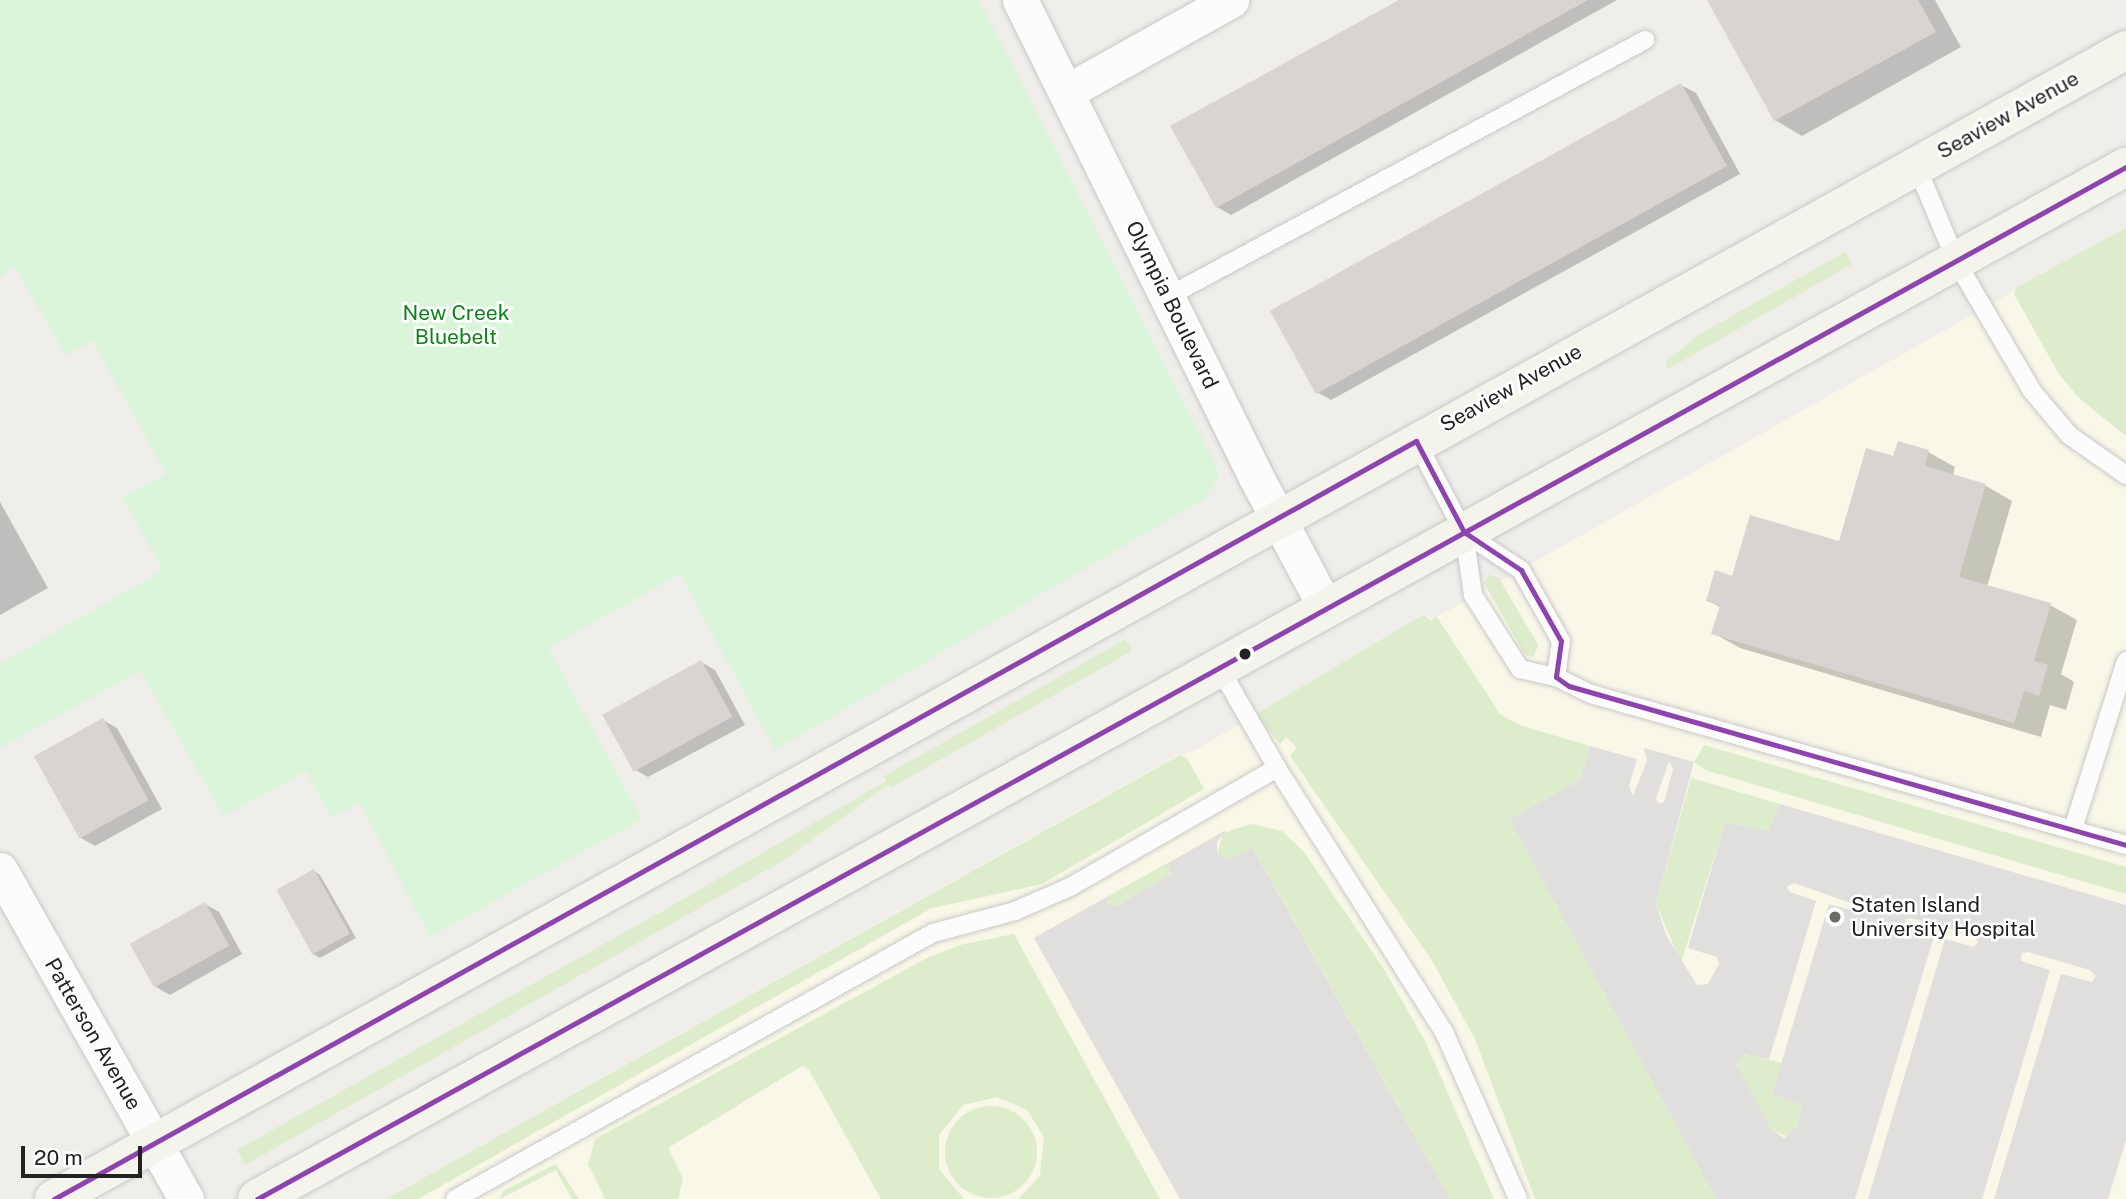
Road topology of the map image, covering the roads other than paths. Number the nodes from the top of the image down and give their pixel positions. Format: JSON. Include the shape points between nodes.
{"nodes":[{"id":1,"x":1020,"y":0,"type":"edge"},
{"id":2,"x":1231,"y":0,"type":"edge"},
{"id":3,"x":1645,"y":40,"type":"dead end"},
{"id":4,"x":2126,"y":50,"type":"edge"},
{"id":5,"x":1066,"y":92,"type":"junction"},
{"id":6,"x":1916,"y":165,"type":"junction"},
{"id":7,"x":2126,"y":167,"type":"edge"},
{"id":8,"x":1957,"y":263,"type":"junction"},
{"id":9,"x":1167,"y":297,"type":"junction"},
{"id":10,"x":1416,"y":441,"type":"junction"},
{"id":11,"x":2126,"y":475,"type":"edge"},
{"id":12,"x":1277,"y":518,"type":"junction"},
{"id":13,"x":1464,"y":532,"type":"junction"},
{"id":14,"x":1326,"y":608,"type":"junction"},
{"id":15,"x":2126,"y":661,"type":"edge"},
{"id":16,"x":1219,"y":667,"type":"junction"},
{"id":17,"x":1556,"y":677,"type":"junction"},
{"id":18,"x":1277,"y":768,"type":"junction"},
{"id":19,"x":2073,"y":830,"type":"junction"},
{"id":20,"x":2126,"y":845,"type":"edge"},
{"id":21,"x":0,"y":870,"type":"edge"},
{"id":22,"x":154,"y":1142,"type":"junction"},
{"id":23,"x":54,"y":1199,"type":"edge"},
{"id":24,"x":186,"y":1199,"type":"edge"},
{"id":25,"x":257,"y":1199,"type":"edge"},
{"id":26,"x":455,"y":1199,"type":"edge"},
{"id":27,"x":1518,"y":1199,"type":"edge"}],
"edges":[{"from":1,"to":5,"type":"street","name":"Olympia Boulevard"},
{"from":2,"to":5,"type":"street"},
{"from":3,"to":9,"type":"lane"},
{"from":4,"to":6,"type":"street","name":"Seaview Avenue"},
{"from":5,"to":9,"type":"street","name":"Olympia Boulevard"},
{"from":6,"to":8,"type":"lane"},
{"from":6,"to":10,"type":"street","name":"Seaview Avenue"},
{"from":7,"to":8,"type":"street"},
{"from":8,"to":11,"type":"lane","via":[[2032,391],[2069,435]]},
{"from":8,"to":13,"type":"street"},
{"from":9,"to":12,"type":"street","name":"Olympia Boulevard"},
{"from":10,"to":12,"type":"street","name":"Seaview Avenue"},
{"from":10,"to":13,"type":"lane"},
{"from":12,"to":14,"type":"street","name":"Olympia Boulevard"},
{"from":12,"to":22,"type":"street","name":"Seaview Avenue"},
{"from":13,"to":14,"type":"street"},
{"from":13,"to":17,"type":"lane","via":[[1521,570],[1561,641]]},
{"from":13,"to":17,"type":"lane","via":[[1473,595],[1520,669]]},
{"from":14,"to":16,"type":"street"},
{"from":15,"to":19,"type":"lane"},
{"from":16,"to":18,"type":"lane"},
{"from":16,"to":25,"type":"street"},
{"from":17,"to":19,"type":"lane","via":[[1591,694]]},
{"from":18,"to":26,"type":"lane","via":[[1070,887],[1015,911],[933,933]]},
{"from":18,"to":27,"type":"lane","via":[[1445,1034]]},
{"from":19,"to":20,"type":"lane"},
{"from":21,"to":22,"type":"street","name":"Patterson Avenue"},
{"from":22,"to":23,"type":"street","name":"Seaview Avenue"},
{"from":22,"to":24,"type":"street","name":"Patterson Avenue"}]}
